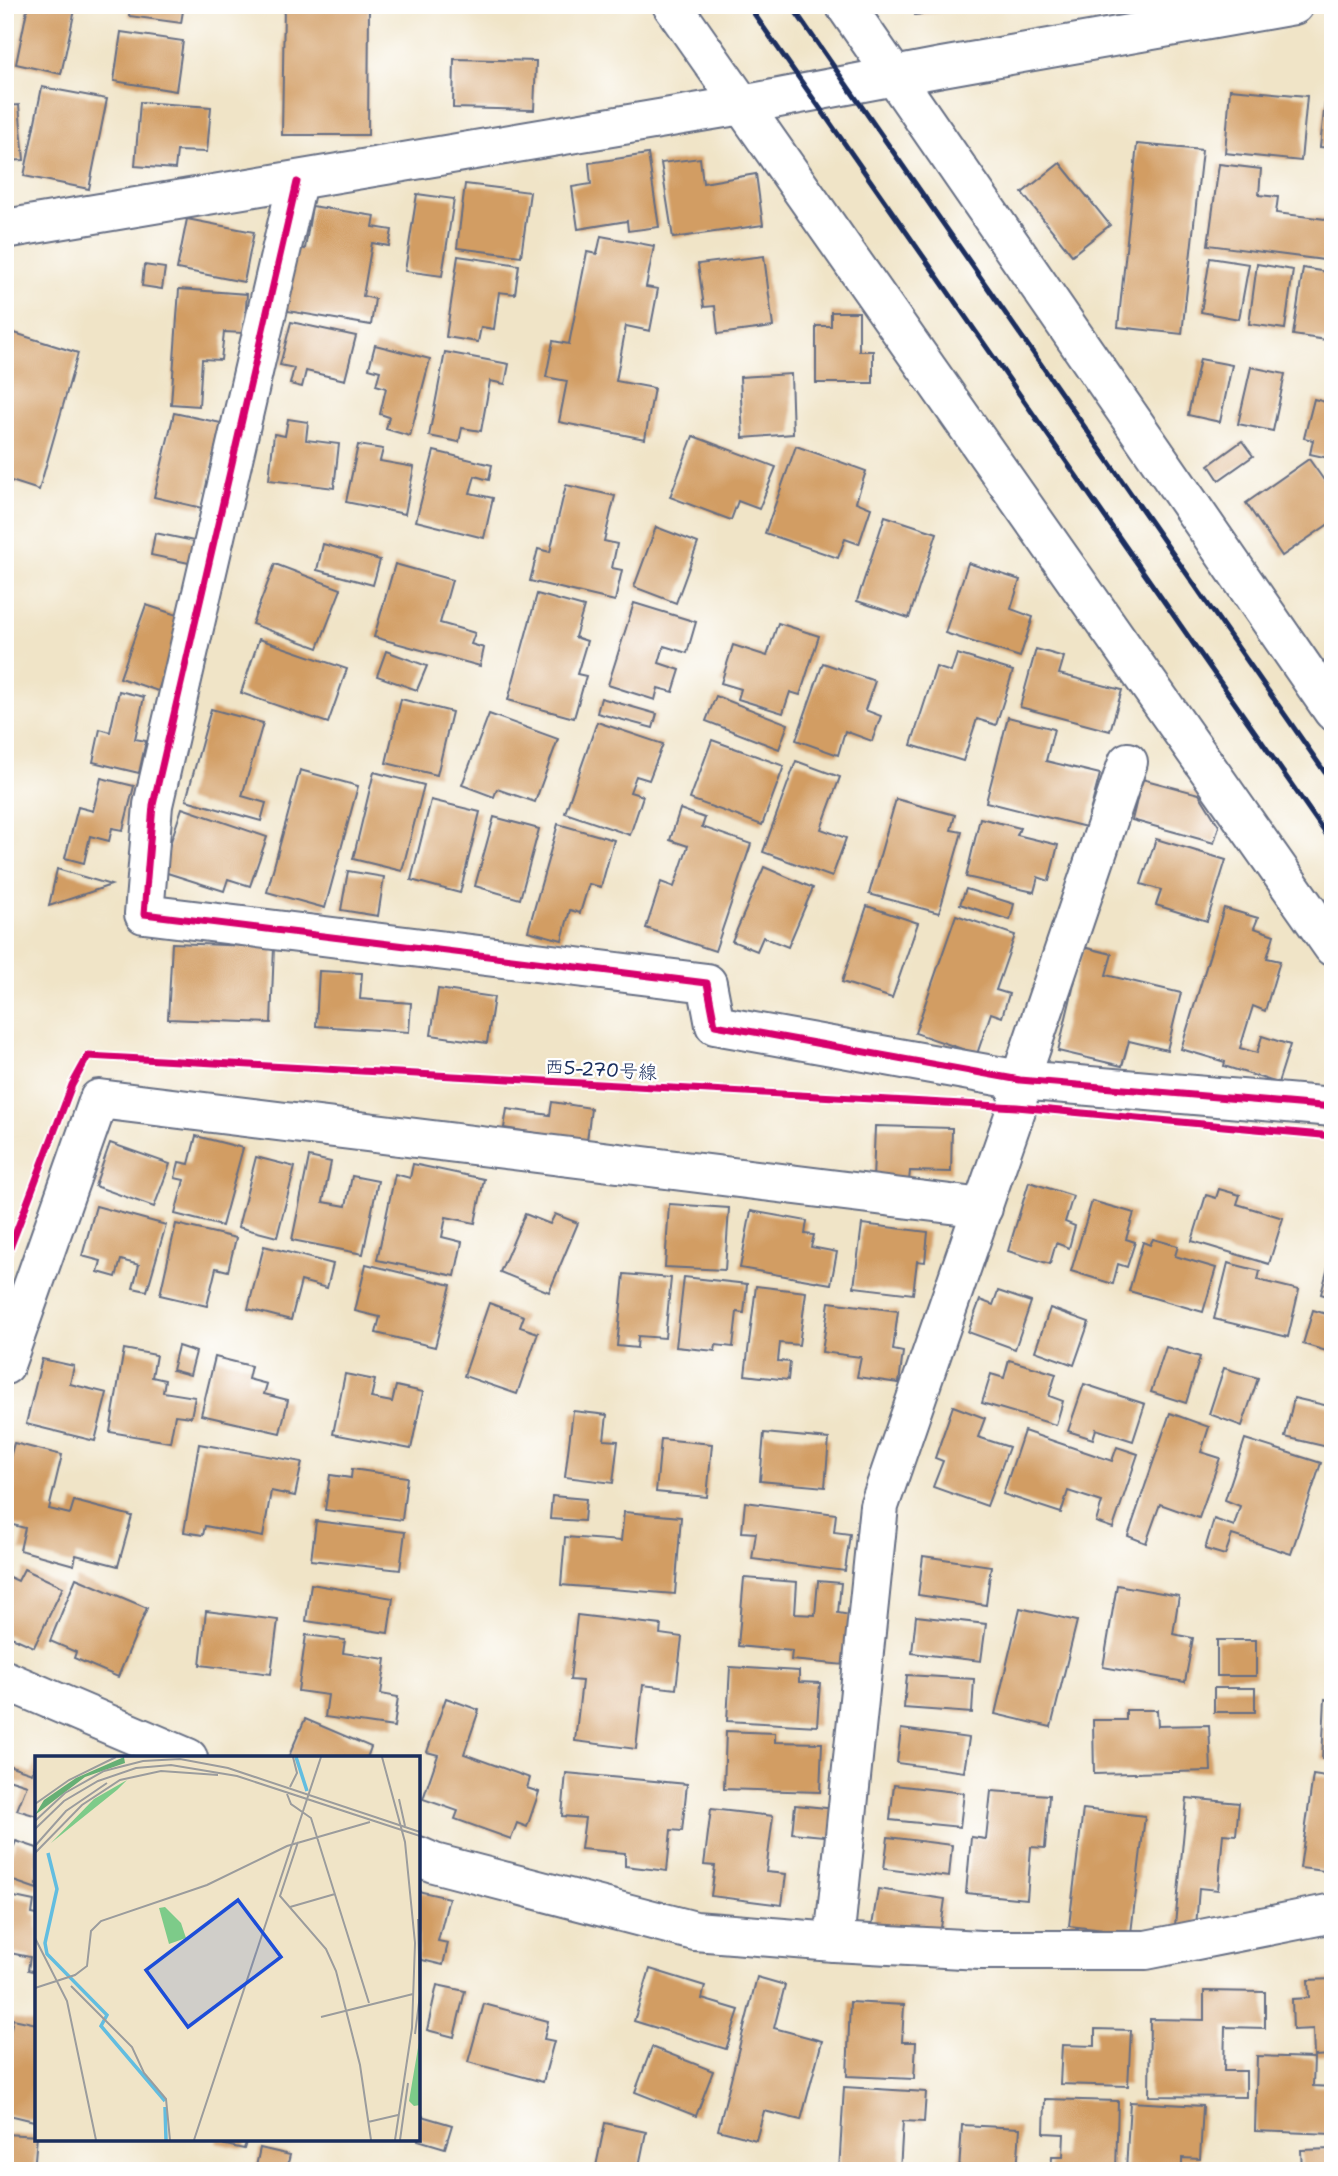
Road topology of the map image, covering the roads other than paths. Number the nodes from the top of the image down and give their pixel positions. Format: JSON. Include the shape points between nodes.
{"nodes":[{"id":1,"x":672,"y":5,"type":"edge"},
{"id":2,"x":845,"y":5,"type":"edge"},
{"id":3,"x":1294,"y":5,"type":"edge"},
{"id":4,"x":894,"y":76,"type":"junction"},
{"id":5,"x":742,"y":105,"type":"junction"},
{"id":6,"x":298,"y":182,"type":"junction"},
{"id":7,"x":5,"y":229,"type":"edge"},
{"id":8,"x":1333,"y":711,"type":"edge"},
{"id":9,"x":1128,"y":762,"type":"dead end"},
{"id":10,"x":1333,"y":947,"type":"edge"},
{"id":11,"x":1020,"y":1080,"type":"junction"},
{"id":12,"x":1333,"y":1107,"type":"edge"},
{"id":13,"x":983,"y":1208,"type":"junction"},
{"id":14,"x":5,"y":1365,"type":"edge"},
{"id":15,"x":5,"y":1680,"type":"edge"},
{"id":16,"x":183,"y":1756,"type":"edge"},
{"id":17,"x":420,"y":1857,"type":"edge"},
{"id":18,"x":1333,"y":1913,"type":"edge"},
{"id":19,"x":834,"y":1942,"type":"junction"}],
"edges":[{"from":1,"to":5,"type":"street"},
{"from":2,"to":4,"type":"street"},
{"from":3,"to":4,"type":"street"},
{"from":4,"to":5,"type":"street"},
{"from":4,"to":8,"type":"street"},
{"from":5,"to":6,"type":"street"},
{"from":5,"to":10,"type":"street"},
{"from":6,"to":7,"type":"street"},
{"from":6,"to":11,"type":"street","via":[[153,805],[144,914],[707,983],[715,1025]]},
{"from":9,"to":11,"type":"street"},
{"from":11,"to":12,"type":"street"},
{"from":11,"to":13,"type":"street","via":[[1017,1107]]},
{"from":13,"to":14,"type":"street","via":[[99,1099]]},
{"from":13,"to":19,"type":"street","via":[[879,1506]]},
{"from":15,"to":16,"type":"street"},
{"from":17,"to":19,"type":"street","via":[[695,1931]]},
{"from":18,"to":19,"type":"street","via":[[1146,1950],[981,1950]]}]}
